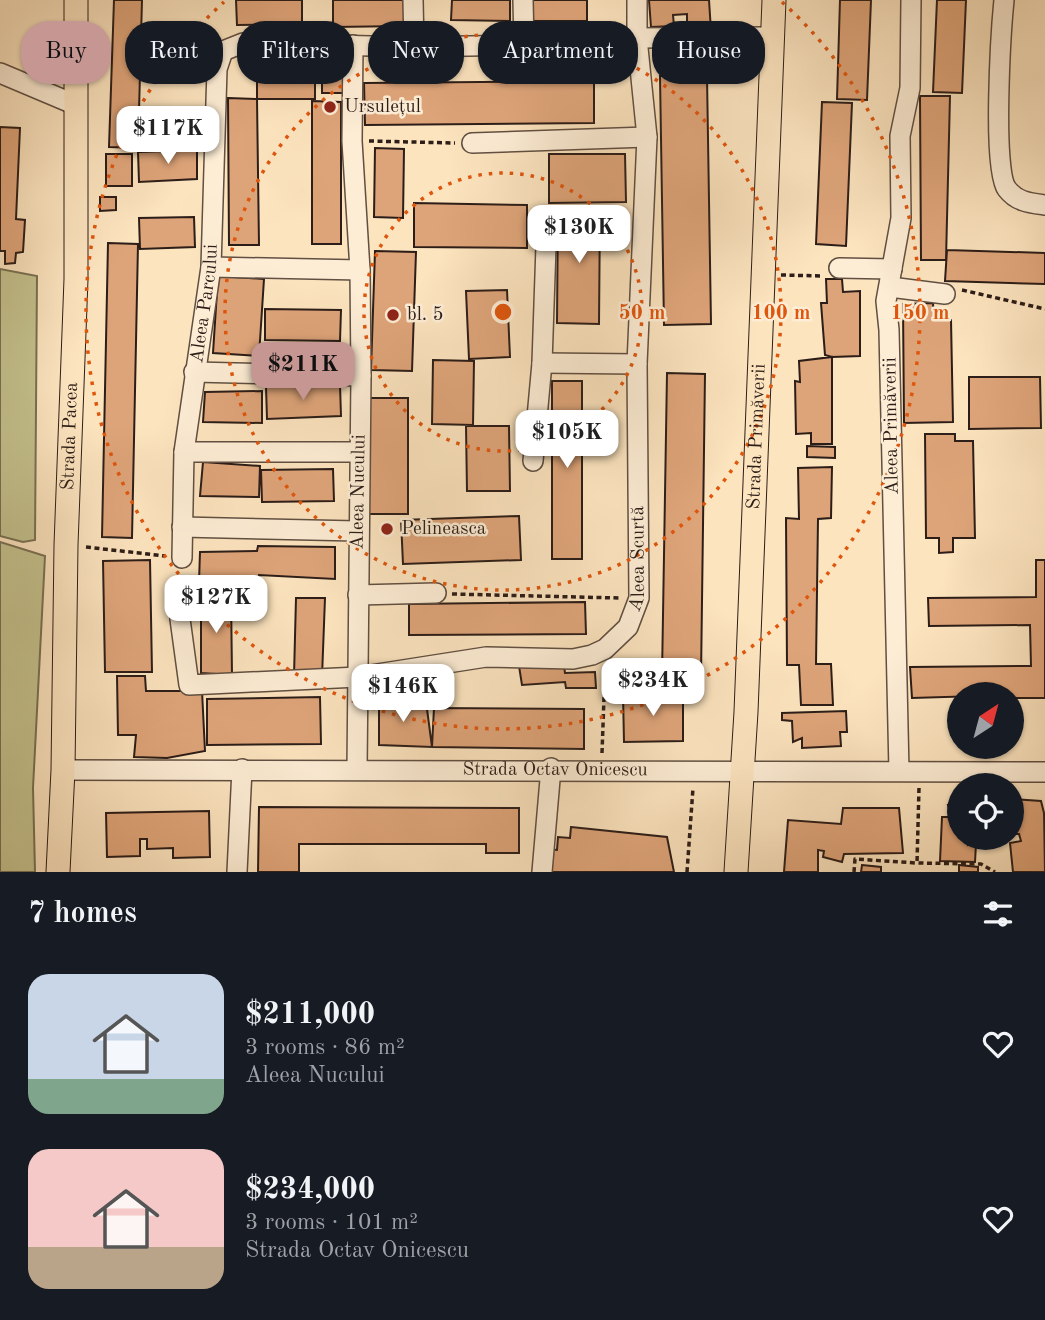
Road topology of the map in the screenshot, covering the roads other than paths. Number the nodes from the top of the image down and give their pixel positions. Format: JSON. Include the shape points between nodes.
{"nodes":[{"id":1,"x":76,"y":0,"type":"edge"},
{"id":2,"x":412,"y":0,"type":"edge"},
{"id":3,"x":523,"y":0,"type":"edge"},
{"id":4,"x":637,"y":0,"type":"edge"},
{"id":5,"x":774,"y":0,"type":"edge"},
{"id":6,"x":911,"y":0,"type":"edge"},
{"id":7,"x":1004,"y":0,"type":"edge"},
{"id":8,"x":413,"y":21,"type":"edge"},
{"id":9,"x":523,"y":21,"type":"edge"},
{"id":10,"x":637,"y":21,"type":"edge"},
{"id":11,"x":771,"y":37,"type":"junction"},
{"id":12,"x":638,"y":38,"type":"edge"},
{"id":13,"x":237,"y":45,"type":"edge"},
{"id":14,"x":638,"y":48,"type":"edge"},
{"id":15,"x":0,"y":73,"type":"edge"},
{"id":16,"x":353,"y":84,"type":"edge"},
{"id":17,"x":76,"y":105,"type":"junction"},
{"id":18,"x":647,"y":137,"type":"junction"},
{"id":19,"x":472,"y":143,"type":"road end"},
{"id":20,"x":1045,"y":205,"type":"edge"},
{"id":21,"x":547,"y":217,"type":"dead end"},
{"id":22,"x":211,"y":267,"type":"junction"},
{"id":23,"x":839,"y":268,"type":"dead end"},
{"id":24,"x":360,"y":270,"type":"junction"},
{"id":25,"x":891,"y":278,"type":"junction"},
{"id":26,"x":953,"y":292,"type":"road end"},
{"id":27,"x":542,"y":363,"type":"junction"},
{"id":28,"x":637,"y":364,"type":"junction"},
{"id":29,"x":194,"y":372,"type":"junction"},
{"id":30,"x":361,"y":376,"type":"junction"},
{"id":31,"x":184,"y":452,"type":"junction"},
{"id":32,"x":359,"y":452,"type":"junction"},
{"id":33,"x":533,"y":461,"type":"dead end"},
{"id":34,"x":181,"y":527,"type":"junction"},
{"id":35,"x":357,"y":531,"type":"junction"},
{"id":36,"x":181,"y":558,"type":"road end"},
{"id":37,"x":436,"y":593,"type":"road end"},
{"id":38,"x":358,"y":595,"type":"junction"},
{"id":39,"x":180,"y":619,"type":"dead end"},
{"id":40,"x":358,"y":677,"type":"junction"},
{"id":41,"x":551,"y":768,"type":"junction"},
{"id":42,"x":242,"y":769,"type":"junction"},
{"id":43,"x":357,"y":770,"type":"junction"},
{"id":44,"x":63,"y":771,"type":"junction"},
{"id":45,"x":743,"y":771,"type":"junction"},
{"id":46,"x":909,"y":771,"type":"junction"},
{"id":47,"x":1045,"y":772,"type":"edge"},
{"id":48,"x":58,"y":872,"type":"edge"},
{"id":49,"x":237,"y":872,"type":"edge"},
{"id":50,"x":542,"y":872,"type":"edge"},
{"id":51,"x":736,"y":872,"type":"edge"}],
"edges":[{"from":1,"to":17,"type":"main road","name":"Strada Pacea"},
{"from":2,"to":8,"type":"street"},
{"from":3,"to":9,"type":"street"},
{"from":4,"to":10,"type":"street","name":"Aleea Scurtă"},
{"from":5,"to":11,"type":"main road","name":"Strada Primăverii"},
{"from":6,"to":25,"type":"street","name":"Aleea Primăverii","via":[[910,88],[900,136],[901,218]]},
{"from":7,"to":20,"type":"street","via":[[999,156],[1005,187],[1022,202]]},
{"from":11,"to":12,"type":"street"},
{"from":11,"to":45,"type":"main road","name":"Strada Primăverii"},
{"from":13,"to":22,"type":"street","name":"Aleea Parcului","via":[[223,51],[217,69]]},
{"from":14,"to":18,"type":"street","name":"Aleea Scurtă"},
{"from":15,"to":17,"type":"street"},
{"from":16,"to":24,"type":"street","name":"Aleea Nucului"},
{"from":17,"to":44,"type":"main road","name":"Strada Pacea"},
{"from":18,"to":19,"type":"street"},
{"from":18,"to":28,"type":"street","name":"Aleea Scurtă"},
{"from":21,"to":27,"type":"street"},
{"from":22,"to":24,"type":"street"},
{"from":22,"to":29,"type":"street","name":"Aleea Parcului"},
{"from":23,"to":25,"type":"street"},
{"from":24,"to":30,"type":"street","name":"Aleea Nucului"},
{"from":25,"to":26,"type":"street"},
{"from":25,"to":46,"type":"street","name":"Aleea Primăverii","via":[[886,301]]},
{"from":27,"to":28,"type":"street"},
{"from":27,"to":33,"type":"street"},
{"from":28,"to":40,"type":"street","name":"Aleea Scurtă","via":[[639,598],[628,627],[605,649],[572,659],[486,657]]},
{"from":29,"to":30,"type":"street"},
{"from":29,"to":31,"type":"street","name":"Aleea Parcului"},
{"from":30,"to":32,"type":"street","name":"Aleea Nucului"},
{"from":31,"to":32,"type":"street"},
{"from":31,"to":34,"type":"street","name":"Aleea Parcului"},
{"from":32,"to":35,"type":"street","name":"Aleea Nucului"},
{"from":34,"to":35,"type":"street"},
{"from":34,"to":36,"type":"street","name":"Aleea Parcului"},
{"from":35,"to":38,"type":"street","name":"Aleea Nucului"},
{"from":37,"to":38,"type":"street"},
{"from":38,"to":40,"type":"street","name":"Aleea Nucului"},
{"from":39,"to":40,"type":"street","name":"Aleea Scurtă","via":[[189,685]]},
{"from":40,"to":43,"type":"street","name":"Aleea Nucului"},
{"from":41,"to":43,"type":"street","name":"Strada Octav Onicescu"},
{"from":41,"to":45,"type":"street","name":"Strada Octav Onicescu"},
{"from":41,"to":50,"type":"street"},
{"from":42,"to":43,"type":"street","name":"Strada Octav Onicescu"},
{"from":42,"to":44,"type":"street","name":"Strada Octav Onicescu"},
{"from":42,"to":49,"type":"street"},
{"from":44,"to":48,"type":"main road","name":"Strada Pacea"},
{"from":45,"to":46,"type":"street","name":"Strada Octav Onicescu"},
{"from":45,"to":51,"type":"main road","name":"Strada Primăverii"},
{"from":46,"to":47,"type":"street","name":"Strada Octav Onicescu"}]}
